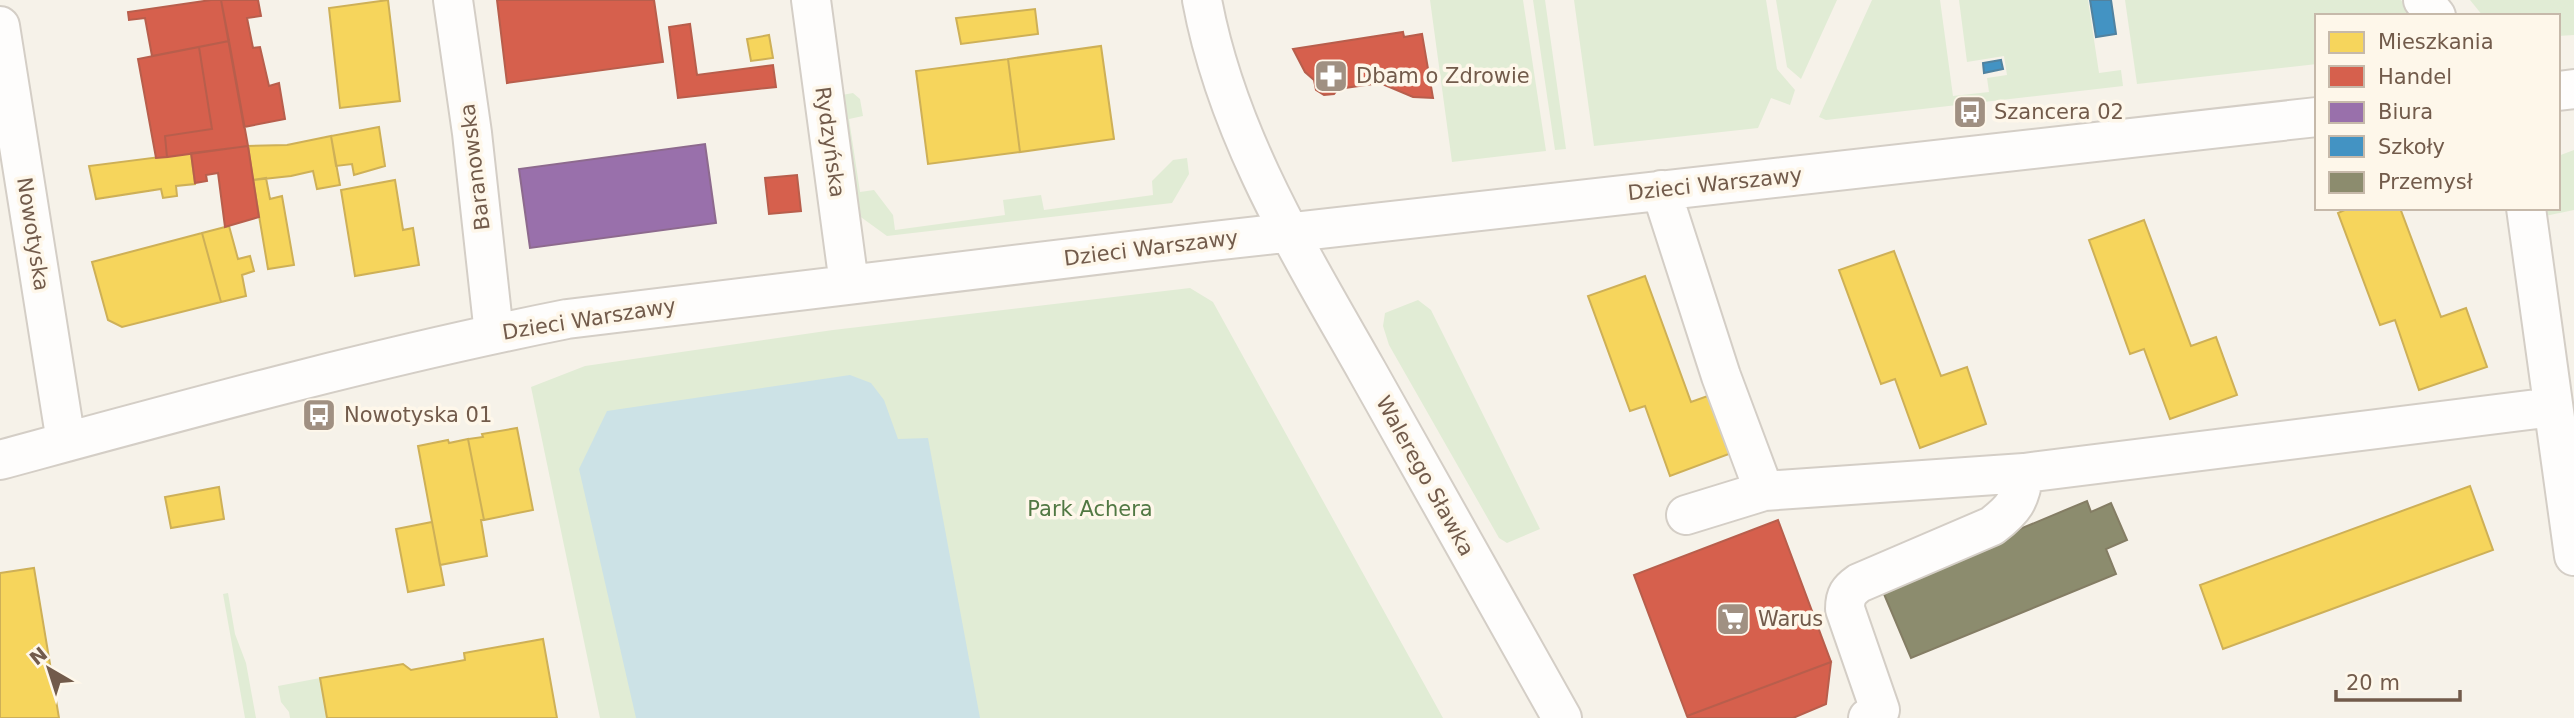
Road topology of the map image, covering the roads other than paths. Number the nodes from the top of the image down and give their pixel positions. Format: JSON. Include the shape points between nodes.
{"nodes":[{"id":1,"x":453,"y":0,"type":"edge"},
{"id":2,"x":811,"y":0,"type":"edge"},
{"id":3,"x":1202,"y":0,"type":"edge"},
{"id":4,"x":2423,"y":0,"type":"edge"},
{"id":5,"x":2434,"y":14,"type":"edge"},
{"id":6,"x":0,"y":26,"type":"edge"},
{"id":7,"x":2315,"y":117,"type":"edge"},
{"id":8,"x":1661,"y":190,"type":"junction"},
{"id":9,"x":2526,"y":210,"type":"edge"},
{"id":10,"x":1291,"y":232,"type":"junction"},
{"id":11,"x":849,"y":284,"type":"junction"},
{"id":12,"x":494,"y":334,"type":"junction"},
{"id":13,"x":2553,"y":407,"type":"junction"},
{"id":14,"x":66,"y":442,"type":"junction"},
{"id":15,"x":0,"y":460,"type":"edge"},
{"id":16,"x":2024,"y":473,"type":"junction"},
{"id":17,"x":1764,"y":491,"type":"junction"},
{"id":18,"x":1686,"y":515,"type":"dead end"},
{"id":19,"x":2574,"y":556,"type":"edge"},
{"id":20,"x":1562,"y":718,"type":"edge"},
{"id":21,"x":1868,"y":718,"type":"edge"}],
"edges":[{"from":1,"to":12,"type":"street","name":"Baranowska"},
{"from":2,"to":11,"type":"street","name":"Rydzyńska"},
{"from":3,"to":10,"type":"street","name":"Walerego Sławka","via":[[1233,112],[1252,161]]},
{"from":4,"to":5,"type":"street"},
{"from":6,"to":14,"type":"street","name":"Nowotyska"},
{"from":7,"to":8,"type":"street","name":"Dzieci Warszawy"},
{"from":8,"to":10,"type":"street","name":"Dzieci Warszawy"},
{"from":8,"to":17,"type":"street"},
{"from":9,"to":13,"type":"street"},
{"from":10,"to":11,"type":"street","name":"Dzieci Warszawy"},
{"from":10,"to":20,"type":"street","name":"Walerego Sławka"},
{"from":11,"to":12,"type":"street","name":"Dzieci Warszawy","via":[[567,319]]},
{"from":12,"to":14,"type":"street","name":"Dzieci Warszawy","via":[[313,376]]},
{"from":13,"to":16,"type":"street"},
{"from":13,"to":19,"type":"street"},
{"from":14,"to":15,"type":"street","name":"Dzieci Warszawy"},
{"from":16,"to":17,"type":"street"},
{"from":16,"to":21,"type":"street","via":[[2018,501],[1992,526],[1849,590],[1845,609],[1880,710]]},
{"from":17,"to":18,"type":"street"}]}
